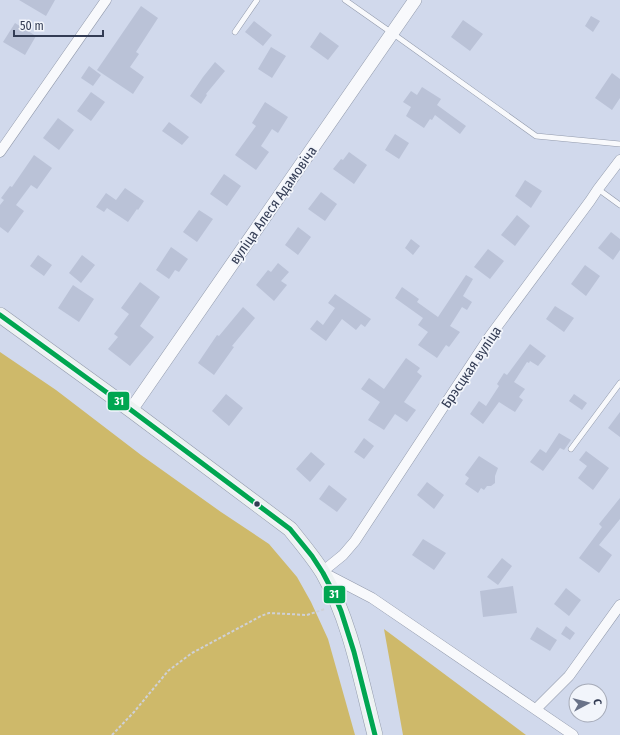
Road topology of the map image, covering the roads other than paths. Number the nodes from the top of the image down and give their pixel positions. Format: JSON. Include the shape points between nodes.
{"nodes":[{"id":1,"x":106,"y":0,"type":"edge"},
{"id":2,"x":257,"y":0,"type":"edge"},
{"id":3,"x":345,"y":0,"type":"edge"},
{"id":4,"x":415,"y":0,"type":"edge"},
{"id":5,"x":235,"y":32,"type":"dead end"},
{"id":6,"x":392,"y":33,"type":"junction"},
{"id":7,"x":620,"y":144,"type":"edge"},
{"id":8,"x":0,"y":152,"type":"edge"},
{"id":9,"x":620,"y":160,"type":"edge"},
{"id":10,"x":598,"y":189,"type":"junction"},
{"id":11,"x":620,"y":205,"type":"edge"},
{"id":12,"x":0,"y":315,"type":"edge"},
{"id":13,"x":620,"y":383,"type":"edge"},
{"id":14,"x":131,"y":410,"type":"junction"},
{"id":15,"x":571,"y":449,"type":"dead end"},
{"id":16,"x":322,"y":572,"type":"junction"},
{"id":17,"x":620,"y":605,"type":"edge"},
{"id":18,"x":536,"y":709,"type":"junction"},
{"id":19,"x":375,"y":735,"type":"edge"},
{"id":20,"x":573,"y":735,"type":"edge"}],
"edges":[{"from":1,"to":8,"type":"street"},
{"from":2,"to":5,"type":"lane"},
{"from":3,"to":6,"type":"lane"},
{"from":4,"to":6,"type":"street","name":"вуліца Алеся Адамовіча"},
{"from":6,"to":7,"type":"lane","via":[[536,136]]},
{"from":6,"to":14,"type":"street","name":"вуліца Алеся Адамовіча"},
{"from":9,"to":10,"type":"street","name":"Брэсцкая вуліца"},
{"from":10,"to":11,"type":"lane"},
{"from":10,"to":16,"type":"street","name":"Брэсцкая вуліца","via":[[490,336],[355,541]]},
{"from":12,"to":14,"type":"main road"},
{"from":13,"to":15,"type":"lane"},
{"from":14,"to":16,"type":"main road","via":[[290,529]]},
{"from":16,"to":18,"type":"street","via":[[372,598]]},
{"from":16,"to":19,"type":"main road","via":[[343,617]]},
{"from":17,"to":18,"type":"street","via":[[569,676]]},
{"from":18,"to":20,"type":"street"}]}
